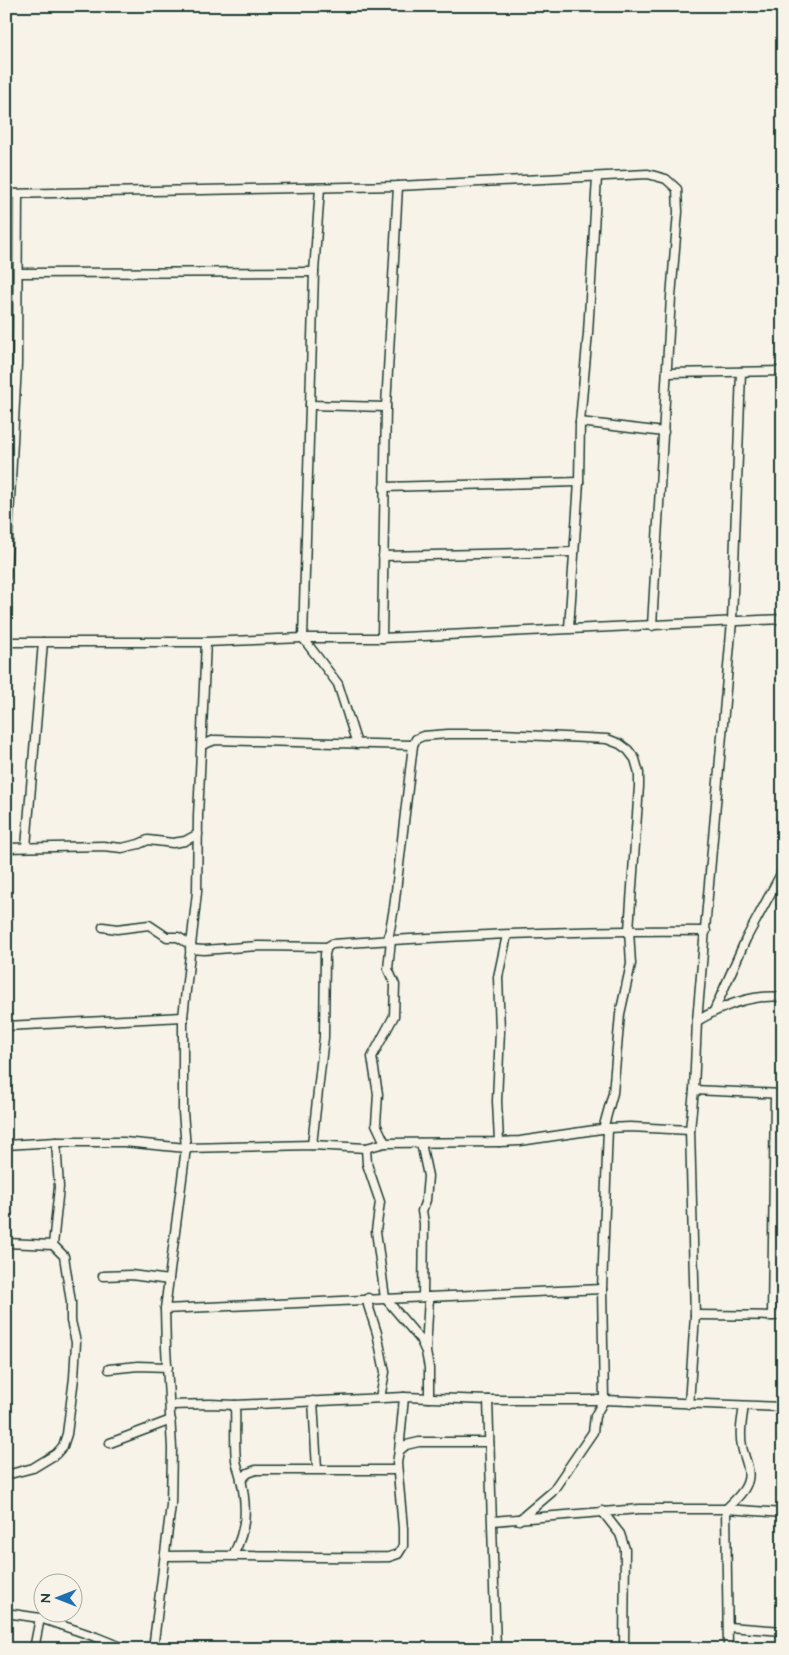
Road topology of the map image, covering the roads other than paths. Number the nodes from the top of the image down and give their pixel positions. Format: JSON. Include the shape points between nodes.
{"nodes":[{"id":1,"x":597,"y":177,"type":"junction"},
{"id":2,"x":398,"y":186,"type":"junction"},
{"id":3,"x":320,"y":188,"type":"junction"},
{"id":4,"x":6,"y":194,"type":"edge"},
{"id":5,"x":18,"y":194,"type":"junction"},
{"id":6,"x":314,"y":272,"type":"junction"},
{"id":7,"x":18,"y":273,"type":"junction"},
{"id":8,"x":783,"y":371,"type":"edge"},
{"id":9,"x":741,"y":372,"type":"junction"},
{"id":10,"x":667,"y":373,"type":"junction"},
{"id":11,"x":310,"y":405,"type":"junction"},
{"id":12,"x":386,"y":406,"type":"junction"},
{"id":13,"x":580,"y":422,"type":"junction"},
{"id":14,"x":664,"y":432,"type":"junction"},
{"id":15,"x":579,"y":482,"type":"junction"},
{"id":16,"x":384,"y":488,"type":"junction"},
{"id":17,"x":574,"y":552,"type":"junction"},
{"id":18,"x":383,"y":556,"type":"junction"},
{"id":19,"x":6,"y":578,"type":"edge"},
{"id":20,"x":783,"y":619,"type":"edge"},
{"id":21,"x":732,"y":621,"type":"junction"},
{"id":22,"x":652,"y":626,"type":"junction"},
{"id":23,"x":569,"y":628,"type":"junction"},
{"id":24,"x":304,"y":638,"type":"junction"},
{"id":25,"x":382,"y":638,"type":"junction"},
{"id":26,"x":6,"y":642,"type":"edge"},
{"id":27,"x":42,"y":642,"type":"junction"},
{"id":28,"x":206,"y":642,"type":"junction"},
{"id":29,"x":357,"y":744,"type":"junction"},
{"id":30,"x":202,"y":745,"type":"junction"},
{"id":31,"x":413,"y":746,"type":"junction"},
{"id":32,"x":198,"y":834,"type":"junction"},
{"id":33,"x":26,"y":847,"type":"junction"},
{"id":34,"x":6,"y":848,"type":"edge"},
{"id":35,"x":783,"y":863,"type":"edge"},
{"id":36,"x":103,"y":927,"type":"dead end"},
{"id":37,"x":629,"y":930,"type":"junction"},
{"id":38,"x":706,"y":930,"type":"junction"},
{"id":39,"x":507,"y":935,"type":"junction"},
{"id":40,"x":389,"y":940,"type":"junction"},
{"id":41,"x":190,"y":947,"type":"junction"},
{"id":42,"x":327,"y":947,"type":"junction"},
{"id":43,"x":783,"y":997,"type":"edge"},
{"id":44,"x":714,"y":1011,"type":"junction"},
{"id":45,"x":183,"y":1017,"type":"junction"},
{"id":46,"x":697,"y":1021,"type":"junction"},
{"id":47,"x":6,"y":1026,"type":"edge"},
{"id":48,"x":694,"y":1090,"type":"junction"},
{"id":49,"x":779,"y":1094,"type":"edge"},
{"id":50,"x":605,"y":1129,"type":"junction"},
{"id":51,"x":690,"y":1130,"type":"junction"},
{"id":52,"x":56,"y":1142,"type":"junction"},
{"id":53,"x":499,"y":1142,"type":"junction"},
{"id":54,"x":385,"y":1143,"type":"junction"},
{"id":55,"x":421,"y":1143,"type":"junction"},
{"id":56,"x":6,"y":1145,"type":"edge"},
{"id":57,"x":312,"y":1145,"type":"junction"},
{"id":58,"x":186,"y":1148,"type":"junction"},
{"id":59,"x":366,"y":1148,"type":"junction"},
{"id":60,"x":6,"y":1243,"type":"edge"},
{"id":61,"x":53,"y":1245,"type":"junction"},
{"id":62,"x":103,"y":1276,"type":"dead end"},
{"id":63,"x":169,"y":1280,"type":"junction"},
{"id":64,"x":602,"y":1289,"type":"junction"},
{"id":65,"x":426,"y":1297,"type":"junction"},
{"id":66,"x":368,"y":1298,"type":"junction"},
{"id":67,"x":385,"y":1298,"type":"junction"},
{"id":68,"x":166,"y":1308,"type":"junction"},
{"id":69,"x":695,"y":1315,"type":"junction"},
{"id":70,"x":772,"y":1316,"type":"junction"},
{"id":71,"x":783,"y":1316,"type":"edge"},
{"id":72,"x":426,"y":1352,"type":"junction"},
{"id":73,"x":168,"y":1367,"type":"junction"},
{"id":74,"x":109,"y":1369,"type":"dead end"},
{"id":75,"x":404,"y":1397,"type":"junction"},
{"id":76,"x":380,"y":1398,"type":"junction"},
{"id":77,"x":428,"y":1398,"type":"junction"},
{"id":78,"x":488,"y":1400,"type":"junction"},
{"id":79,"x":604,"y":1400,"type":"junction"},
{"id":80,"x":313,"y":1402,"type":"junction"},
{"id":81,"x":689,"y":1404,"type":"junction"},
{"id":82,"x":236,"y":1405,"type":"junction"},
{"id":83,"x":170,"y":1406,"type":"junction"},
{"id":84,"x":744,"y":1406,"type":"junction"},
{"id":85,"x":783,"y":1407,"type":"edge"},
{"id":86,"x":171,"y":1420,"type":"junction"},
{"id":87,"x":489,"y":1442,"type":"junction"},
{"id":88,"x":110,"y":1444,"type":"dead end"},
{"id":89,"x":399,"y":1451,"type":"junction"},
{"id":90,"x":317,"y":1469,"type":"junction"},
{"id":91,"x":397,"y":1470,"type":"junction"},
{"id":92,"x":6,"y":1475,"type":"edge"},
{"id":93,"x":241,"y":1480,"type":"junction"},
{"id":94,"x":726,"y":1509,"type":"junction"},
{"id":95,"x":602,"y":1511,"type":"junction"},
{"id":96,"x":783,"y":1513,"type":"edge"},
{"id":97,"x":519,"y":1520,"type":"junction"},
{"id":98,"x":492,"y":1521,"type":"junction"},
{"id":99,"x":233,"y":1555,"type":"junction"},
{"id":100,"x":166,"y":1556,"type":"junction"},
{"id":101,"x":6,"y":1613,"type":"edge"},
{"id":102,"x":32,"y":1617,"type":"edge"},
{"id":103,"x":39,"y":1622,"type":"edge"},
{"id":104,"x":52,"y":1622,"type":"edge"},
{"id":105,"x":728,"y":1627,"type":"junction"},
{"id":106,"x":783,"y":1631,"type":"edge"},
{"id":107,"x":34,"y":1649,"type":"edge"},
{"id":108,"x":126,"y":1649,"type":"edge"},
{"id":109,"x":153,"y":1649,"type":"edge"},
{"id":110,"x":496,"y":1649,"type":"edge"},
{"id":111,"x":624,"y":1649,"type":"edge"},
{"id":112,"x":728,"y":1649,"type":"edge"}],
"edges":[{"from":1,"to":2,"type":"street"},
{"from":1,"to":10,"type":"street","via":[[648,174],[666,179],[677,189]]},
{"from":1,"to":13,"type":"street"},
{"from":2,"to":3,"type":"street"},
{"from":2,"to":12,"type":"street"},
{"from":3,"to":5,"type":"street"},
{"from":3,"to":6,"type":"street"},
{"from":4,"to":5,"type":"street"},
{"from":5,"to":7,"type":"street"},
{"from":6,"to":7,"type":"street"},
{"from":6,"to":11,"type":"street"},
{"from":7,"to":19,"type":"street","via":[[17,364]]},
{"from":8,"to":9,"type":"street"},
{"from":9,"to":10,"type":"street"},
{"from":9,"to":21,"type":"street"},
{"from":10,"to":14,"type":"street"},
{"from":11,"to":12,"type":"street"},
{"from":11,"to":24,"type":"street"},
{"from":12,"to":16,"type":"street"},
{"from":13,"to":14,"type":"street"},
{"from":13,"to":15,"type":"street"},
{"from":14,"to":22,"type":"street"},
{"from":15,"to":16,"type":"street"},
{"from":15,"to":17,"type":"street"},
{"from":16,"to":18,"type":"street"},
{"from":17,"to":18,"type":"street"},
{"from":17,"to":23,"type":"street"},
{"from":18,"to":25,"type":"street"},
{"from":20,"to":21,"type":"street"},
{"from":21,"to":22,"type":"street"},
{"from":21,"to":38,"type":"street"},
{"from":22,"to":23,"type":"street"},
{"from":23,"to":25,"type":"street"},
{"from":24,"to":25,"type":"street"},
{"from":24,"to":28,"type":"street"},
{"from":24,"to":29,"type":"street","via":[[338,684]]},
{"from":26,"to":27,"type":"street"},
{"from":27,"to":28,"type":"street"},
{"from":27,"to":33,"type":"street"},
{"from":28,"to":30,"type":"street"},
{"from":29,"to":30,"type":"street","via":[[215,740]]},
{"from":29,"to":31,"type":"street"},
{"from":30,"to":32,"type":"street"},
{"from":31,"to":37,"type":"street","via":[[416,739],[423,736],[502,734],[607,739],[628,750],[639,773]]},
{"from":31,"to":40,"type":"street"},
{"from":32,"to":33,"type":"street","via":[[184,841],[148,840],[122,848]]},
{"from":32,"to":41,"type":"street","via":[[197,892]]},
{"from":33,"to":34,"type":"street"},
{"from":35,"to":44,"type":"street","via":[[781,874],[746,939]]},
{"from":36,"to":41,"type":"street","via":[[117,929],[149,925],[168,937],[178,937]]},
{"from":37,"to":38,"type":"street"},
{"from":37,"to":39,"type":"street"},
{"from":37,"to":50,"type":"street","via":[[631,964],[620,1014],[613,1093]]},
{"from":38,"to":46,"type":"street"},
{"from":39,"to":40,"type":"street"},
{"from":39,"to":53,"type":"street","via":[[498,977]]},
{"from":40,"to":42,"type":"street"},
{"from":40,"to":54,"type":"street","via":[[388,969],[396,985],[394,1016],[372,1057],[378,1094],[376,1124]]},
{"from":41,"to":42,"type":"street","via":[[204,950],[258,946]]},
{"from":41,"to":45,"type":"street"},
{"from":42,"to":57,"type":"street","via":[[324,1037]]},
{"from":43,"to":44,"type":"street","via":[[749,998]]},
{"from":44,"to":46,"type":"street"},
{"from":45,"to":47,"type":"street"},
{"from":45,"to":58,"type":"street"},
{"from":46,"to":48,"type":"street"},
{"from":48,"to":49,"type":"street"},
{"from":48,"to":51,"type":"street"},
{"from":49,"to":70,"type":"street"},
{"from":50,"to":51,"type":"street"},
{"from":50,"to":53,"type":"street"},
{"from":50,"to":64,"type":"street"},
{"from":51,"to":69,"type":"street"},
{"from":52,"to":56,"type":"street"},
{"from":52,"to":58,"type":"street","via":[[124,1142]]},
{"from":52,"to":61,"type":"street","via":[[59,1187]]},
{"from":53,"to":55,"type":"street"},
{"from":54,"to":55,"type":"street"},
{"from":54,"to":59,"type":"street"},
{"from":55,"to":65,"type":"street","via":[[428,1176],[422,1211]]},
{"from":57,"to":58,"type":"street"},
{"from":57,"to":59,"type":"street"},
{"from":58,"to":63,"type":"street"},
{"from":59,"to":67,"type":"street","via":[[367,1164],[380,1202],[376,1231]]},
{"from":60,"to":61,"type":"street"},
{"from":61,"to":92,"type":"street","via":[[64,1256],[76,1342],[67,1434],[56,1454],[33,1468]]},
{"from":62,"to":63,"type":"street","via":[[132,1275]]},
{"from":63,"to":68,"type":"street"},
{"from":64,"to":65,"type":"street"},
{"from":64,"to":79,"type":"street"},
{"from":65,"to":67,"type":"street"},
{"from":65,"to":72,"type":"street"},
{"from":66,"to":67,"type":"street"},
{"from":66,"to":68,"type":"street"},
{"from":66,"to":76,"type":"street","via":[[385,1372]]},
{"from":67,"to":72,"type":"street","via":[[420,1339]]},
{"from":68,"to":73,"type":"street"},
{"from":69,"to":70,"type":"street"},
{"from":69,"to":81,"type":"street"},
{"from":70,"to":71,"type":"street"},
{"from":72,"to":77,"type":"street"},
{"from":73,"to":74,"type":"street"},
{"from":73,"to":83,"type":"street"},
{"from":75,"to":76,"type":"street"},
{"from":75,"to":77,"type":"street"},
{"from":75,"to":89,"type":"street"},
{"from":76,"to":80,"type":"street"},
{"from":77,"to":78,"type":"street"},
{"from":78,"to":79,"type":"street"},
{"from":78,"to":87,"type":"street"},
{"from":79,"to":81,"type":"street"},
{"from":79,"to":97,"type":"street","via":[[595,1416],[593,1432],[552,1492]]},
{"from":80,"to":82,"type":"street"},
{"from":80,"to":90,"type":"street"},
{"from":81,"to":84,"type":"street"},
{"from":82,"to":83,"type":"street"},
{"from":82,"to":93,"type":"street","via":[[236,1456]]},
{"from":83,"to":86,"type":"street"},
{"from":84,"to":85,"type":"street"},
{"from":84,"to":94,"type":"street","via":[[740,1434],[749,1471],[747,1485]]},
{"from":86,"to":88,"type":"street"},
{"from":86,"to":100,"type":"street","via":[[171,1505]]},
{"from":87,"to":89,"type":"street","via":[[419,1442],[406,1444]]},
{"from":87,"to":98,"type":"street"},
{"from":89,"to":91,"type":"street"},
{"from":90,"to":91,"type":"street"},
{"from":90,"to":93,"type":"street","via":[[256,1470]]},
{"from":91,"to":99,"type":"street","via":[[403,1537],[403,1546],[398,1554],[390,1557],[320,1558]]},
{"from":93,"to":99,"type":"street","via":[[246,1513],[244,1528]]},
{"from":94,"to":95,"type":"street"},
{"from":94,"to":96,"type":"street"},
{"from":94,"to":105,"type":"street"},
{"from":95,"to":97,"type":"street"},
{"from":95,"to":111,"type":"street","via":[[620,1534],[624,1549]]},
{"from":97,"to":98,"type":"street"},
{"from":98,"to":110,"type":"street"},
{"from":99,"to":100,"type":"street"},
{"from":100,"to":109,"type":"street"},
{"from":101,"to":102,"type":"street"},
{"from":103,"to":107,"type":"street"},
{"from":104,"to":108,"type":"street"},
{"from":105,"to":106,"type":"street"},
{"from":105,"to":112,"type":"street"}]}
